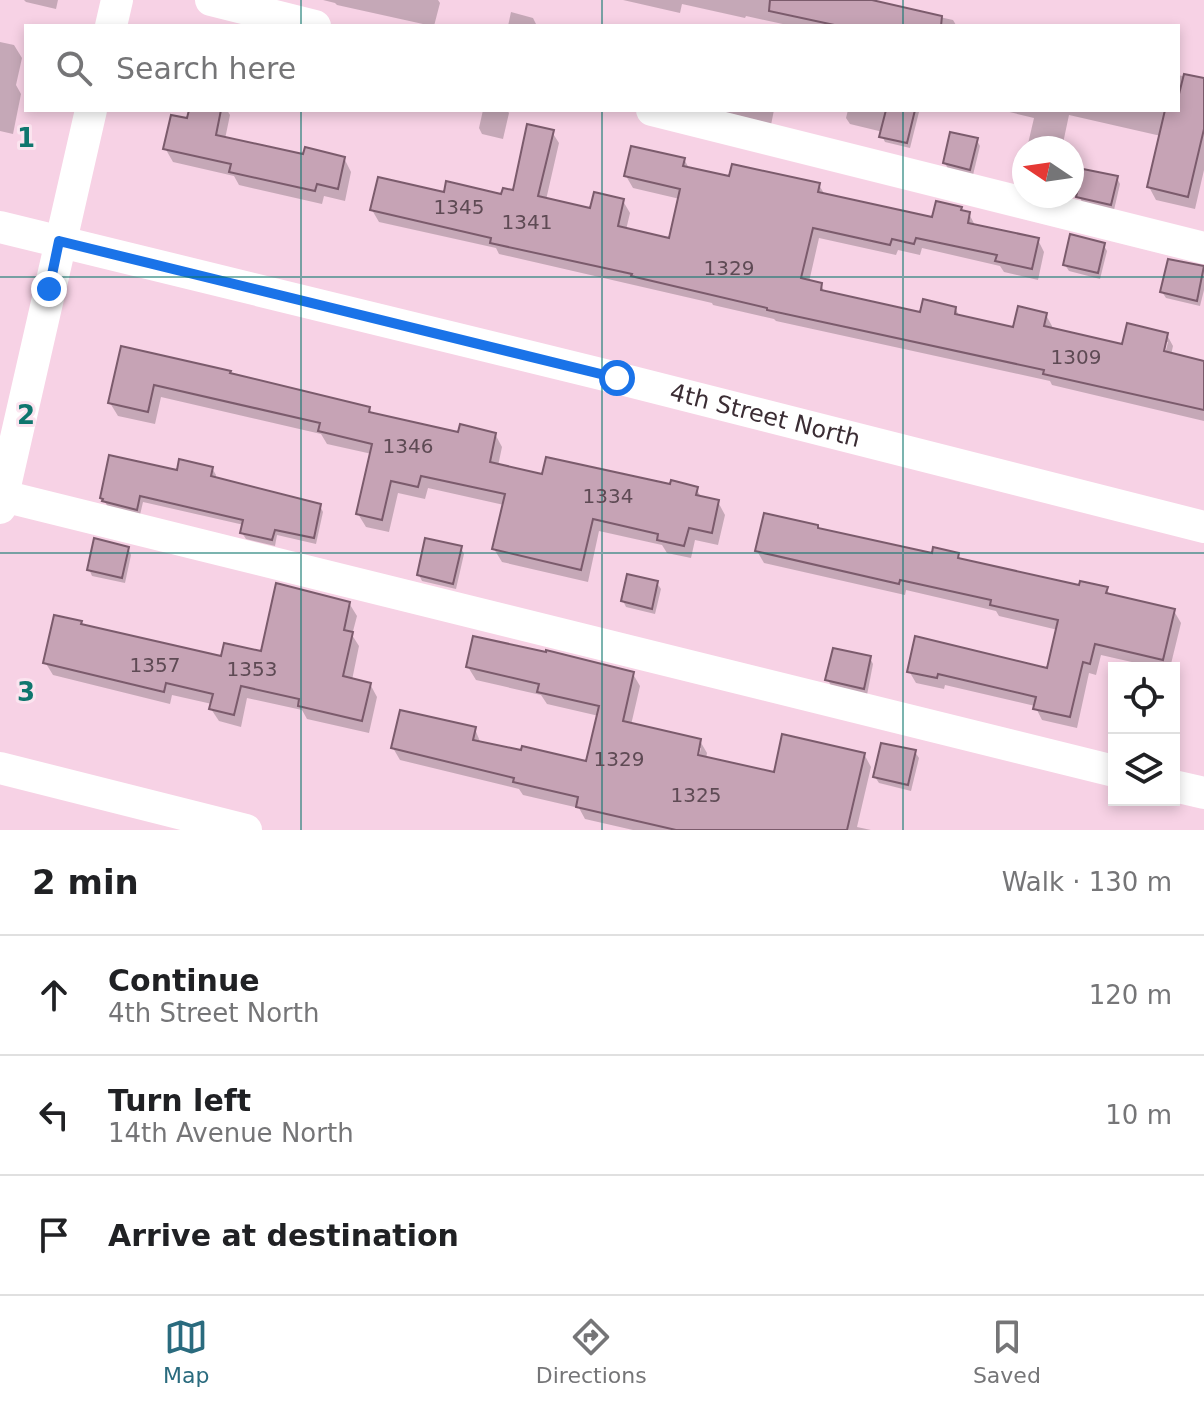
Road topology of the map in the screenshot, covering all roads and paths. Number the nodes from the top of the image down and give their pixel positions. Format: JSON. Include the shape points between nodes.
{"nodes":[{"id":1,"x":117,"y":0,"type":"edge"},
{"id":2,"x":211,"y":0,"type":"edge"},
{"id":3,"x":111,"y":24,"type":"edge"},
{"id":4,"x":307,"y":24,"type":"edge"},
{"id":5,"x":91,"y":112,"type":"edge"},
{"id":6,"x":660,"y":112,"type":"edge"},
{"id":7,"x":0,"y":227,"type":"edge"},
{"id":8,"x":59,"y":241,"type":"junction"},
{"id":9,"x":1204,"y":248,"type":"edge"},
{"id":10,"x":1,"y":502,"type":"edge"},
{"id":11,"x":1204,"y":527,"type":"edge"},
{"id":12,"x":0,"y":768,"type":"edge"},
{"id":13,"x":1108,"y":770,"type":"edge"},
{"id":14,"x":1180,"y":787,"type":"edge"},
{"id":15,"x":1204,"y":793,"type":"edge"},
{"id":16,"x":126,"y":816,"type":"edge"},
{"id":17,"x":246,"y":830,"type":"edge"}],
"edges":[{"from":1,"to":3,"type":"street"},
{"from":2,"to":4,"type":"street"},
{"from":5,"to":8,"type":"street"},
{"from":6,"to":9,"type":"street"},
{"from":7,"to":8,"type":"street","name":"4th Street North"},
{"from":8,"to":10,"type":"street"},
{"from":8,"to":11,"type":"street","name":"4th Street North"},
{"from":10,"to":13,"type":"street"},
{"from":12,"to":16,"type":"street"},
{"from":14,"to":15,"type":"street"},
{"from":16,"to":17,"type":"street"}]}
